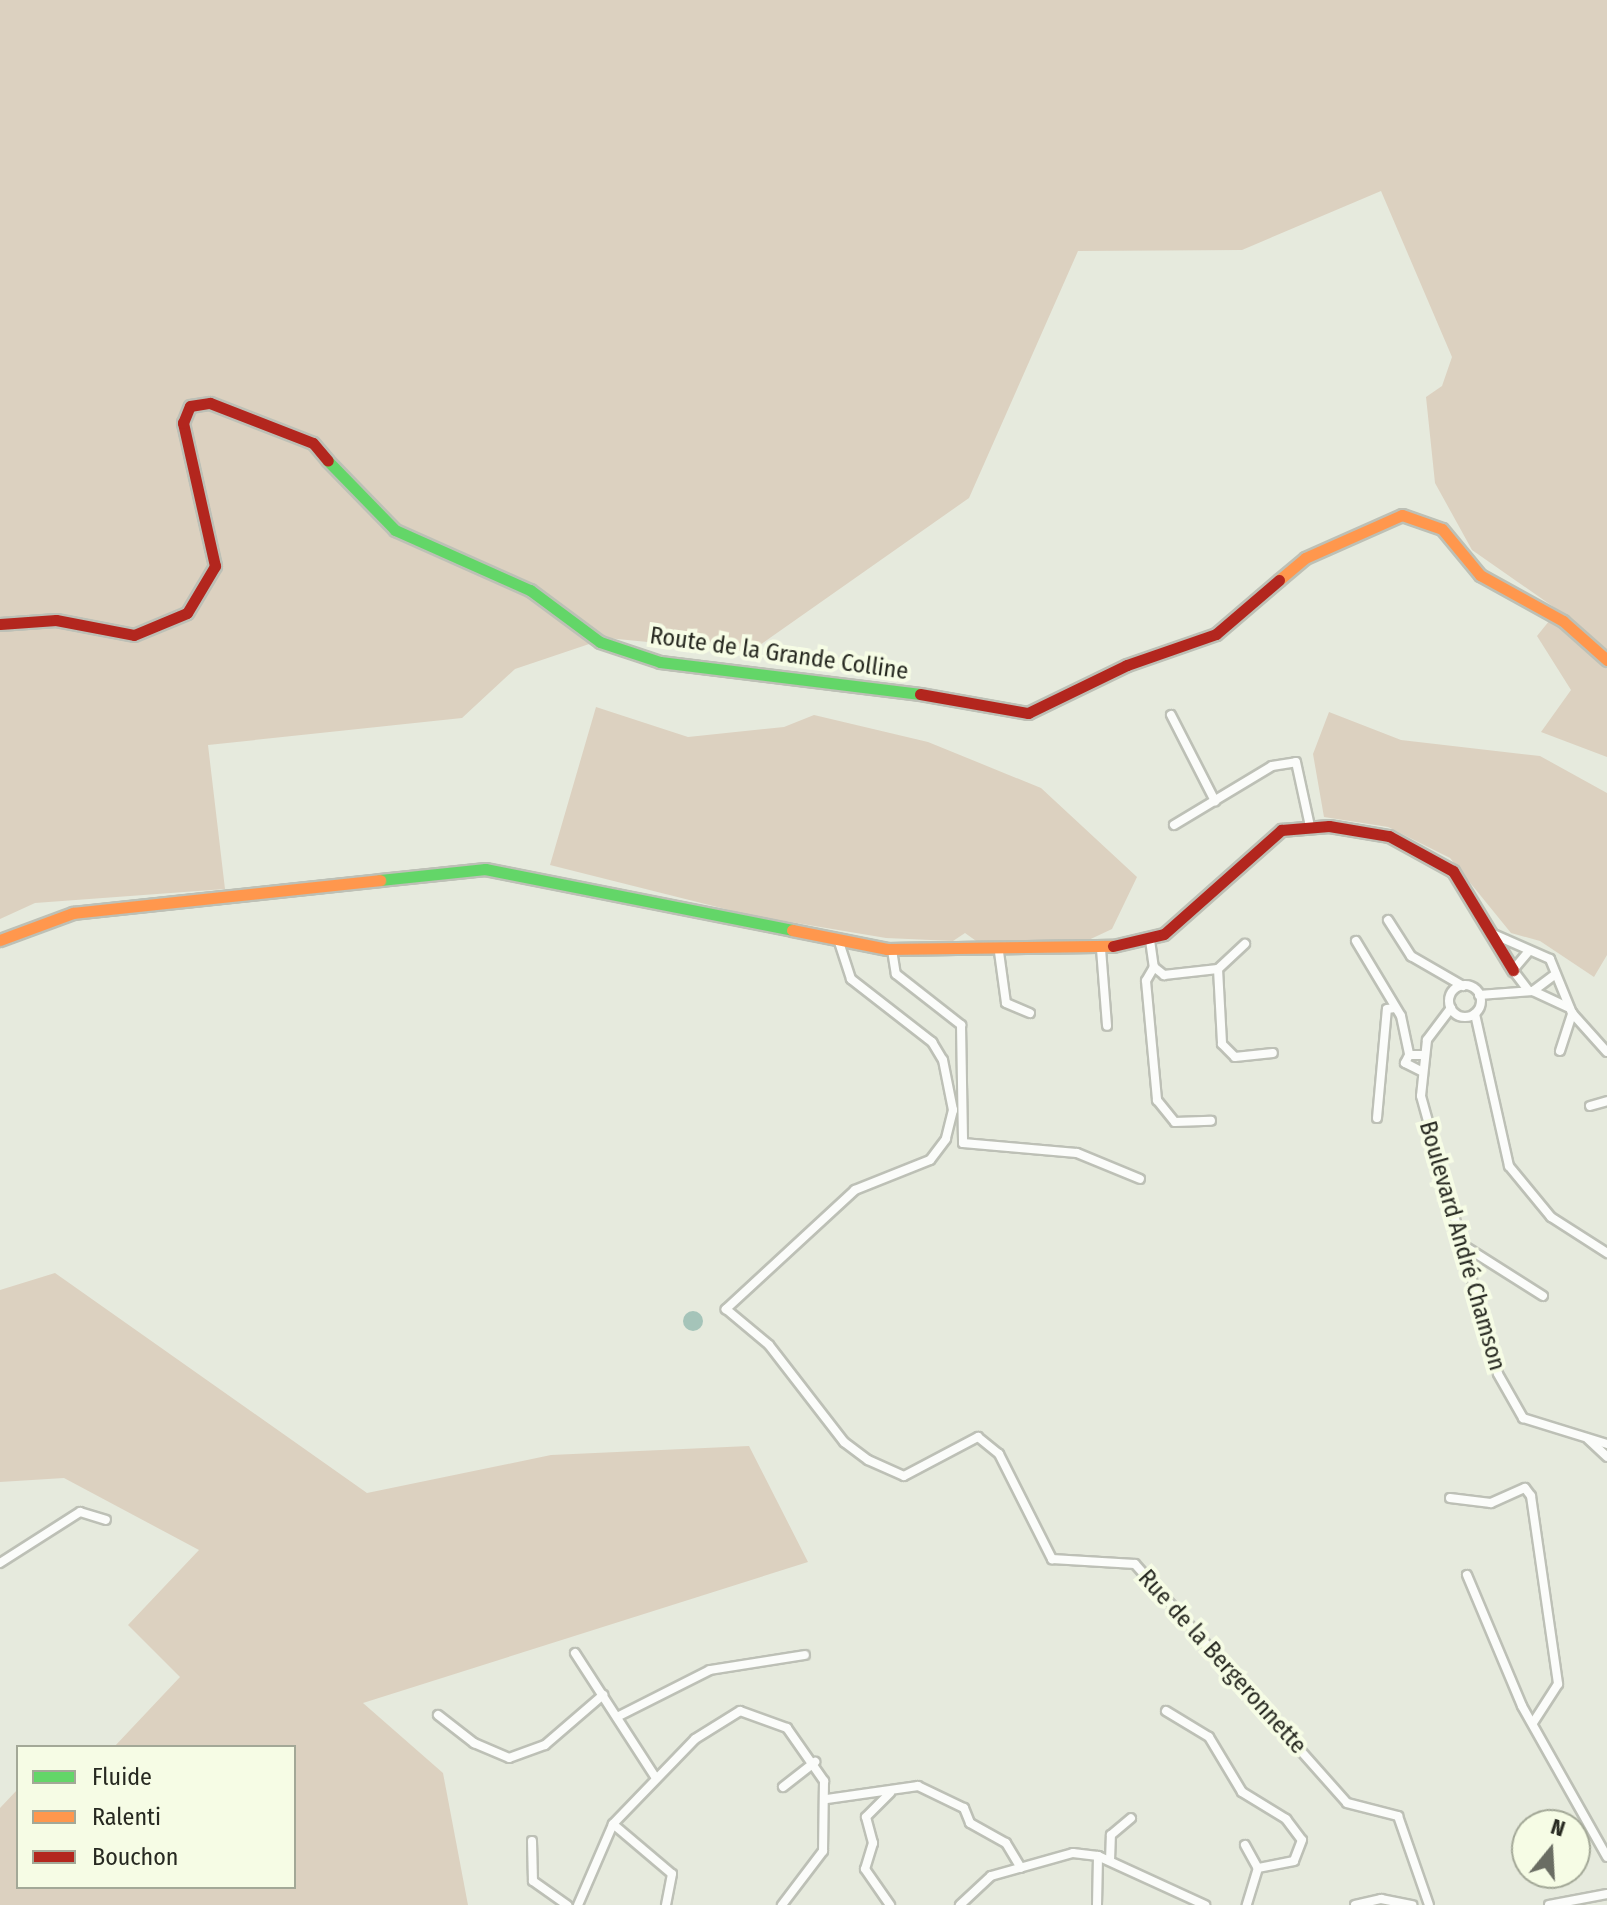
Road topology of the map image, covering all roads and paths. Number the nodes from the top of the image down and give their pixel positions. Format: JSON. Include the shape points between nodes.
{"nodes":[{"id":1,"x":0,"y":624,"type":"edge"},
{"id":2,"x":1607,"y":660,"type":"edge"},
{"id":3,"x":1171,"y":715,"type":"dead end"},
{"id":4,"x":1215,"y":801,"type":"junction"},
{"id":5,"x":1174,"y":825,"type":"dead end"},
{"id":6,"x":1310,"y":826,"type":"junction"},
{"id":7,"x":1388,"y":920,"type":"dead end"},
{"id":8,"x":1489,"y":931,"type":"junction"},
{"id":9,"x":0,"y":940,"type":"edge"},
{"id":10,"x":1150,"y":940,"type":"junction"},
{"id":11,"x":1356,"y":941,"type":"dead end"},
{"id":12,"x":839,"y":942,"type":"junction"},
{"id":13,"x":1245,"y":944,"type":"dead end"},
{"id":14,"x":1101,"y":949,"type":"junction"},
{"id":15,"x":892,"y":950,"type":"junction"},
{"id":16,"x":1529,"y":951,"type":"junction"},
{"id":17,"x":999,"y":952,"type":"junction"},
{"id":18,"x":1154,"y":967,"type":"junction"},
{"id":19,"x":1218,"y":969,"type":"junction"},
{"id":20,"x":1514,"y":974,"type":"junction"},
{"id":21,"x":1553,"y":976,"type":"junction"},
{"id":22,"x":1463,"y":986,"type":"junction"},
{"id":23,"x":1531,"y":990,"type":"junction"},
{"id":24,"x":1496,"y":991,"type":"junction"},
{"id":25,"x":1479,"y":995,"type":"junction"},
{"id":26,"x":1395,"y":1008,"type":"junction"},
{"id":27,"x":1451,"y":1008,"type":"junction"},
{"id":28,"x":1571,"y":1010,"type":"junction"},
{"id":29,"x":1030,"y":1013,"type":"dead end"},
{"id":30,"x":1475,"y":1014,"type":"junction"},
{"id":31,"x":1107,"y":1026,"type":"dead end"},
{"id":32,"x":1560,"y":1051,"type":"dead end"},
{"id":33,"x":1607,"y":1052,"type":"edge"},
{"id":34,"x":1273,"y":1053,"type":"dead end"},
{"id":35,"x":1409,"y":1055,"type":"junction"},
{"id":36,"x":1423,"y":1055,"type":"junction"},
{"id":37,"x":1421,"y":1071,"type":"junction"},
{"id":38,"x":1607,"y":1101,"type":"edge"},
{"id":39,"x":1590,"y":1106,"type":"dead end"},
{"id":40,"x":1377,"y":1118,"type":"dead end"},
{"id":41,"x":1211,"y":1121,"type":"dead end"},
{"id":42,"x":1140,"y":1179,"type":"dead end"},
{"id":43,"x":1461,"y":1244,"type":"junction"},
{"id":44,"x":1607,"y":1253,"type":"edge"},
{"id":45,"x":1543,"y":1296,"type":"dead end"},
{"id":46,"x":1588,"y":1439,"type":"junction"},
{"id":47,"x":1607,"y":1444,"type":"edge"},
{"id":48,"x":1607,"y":1457,"type":"edge"},
{"id":49,"x":1450,"y":1498,"type":"dead end"},
{"id":50,"x":106,"y":1520,"type":"dead end"},
{"id":51,"x":0,"y":1563,"type":"edge"},
{"id":52,"x":1467,"y":1575,"type":"dead end"},
{"id":53,"x":575,"y":1653,"type":"dead end"},
{"id":54,"x":805,"y":1655,"type":"dead end"},
{"id":55,"x":603,"y":1695,"type":"junction"},
{"id":56,"x":1166,"y":1711,"type":"dead end"},
{"id":57,"x":438,"y":1715,"type":"dead end"},
{"id":58,"x":617,"y":1717,"type":"junction"},
{"id":59,"x":1533,"y":1723,"type":"junction"},
{"id":60,"x":815,"y":1762,"type":"junction"},
{"id":61,"x":656,"y":1778,"type":"junction"},
{"id":62,"x":783,"y":1787,"type":"dead end"},
{"id":63,"x":890,"y":1793,"type":"junction"},
{"id":64,"x":827,"y":1799,"type":"junction"},
{"id":65,"x":1131,"y":1818,"type":"dead end"},
{"id":66,"x":613,"y":1824,"type":"junction"},
{"id":67,"x":532,"y":1841,"type":"dead end"},
{"id":68,"x":1245,"y":1845,"type":"dead end"},
{"id":69,"x":1098,"y":1856,"type":"junction"},
{"id":70,"x":1607,"y":1857,"type":"edge"},
{"id":71,"x":1110,"y":1861,"type":"junction"},
{"id":72,"x":681,"y":1867,"type":"dead end"},
{"id":73,"x":1021,"y":1868,"type":"junction"},
{"id":74,"x":1258,"y":1868,"type":"junction"},
{"id":75,"x":672,"y":1874,"type":"junction"},
{"id":76,"x":1417,"y":1885,"type":"junction"},
{"id":77,"x":1607,"y":1894,"type":"edge"},
{"id":78,"x":1410,"y":1904,"type":"edge"},
{"id":79,"x":567,"y":1905,"type":"edge"},
{"id":80,"x":578,"y":1905,"type":"edge"},
{"id":81,"x":666,"y":1905,"type":"edge"},
{"id":82,"x":782,"y":1905,"type":"edge"},
{"id":83,"x":890,"y":1905,"type":"edge"},
{"id":84,"x":961,"y":1905,"type":"edge"},
{"id":85,"x":1097,"y":1905,"type":"edge"},
{"id":86,"x":1205,"y":1905,"type":"edge"},
{"id":87,"x":1247,"y":1905,"type":"edge"},
{"id":88,"x":1355,"y":1905,"type":"edge"},
{"id":89,"x":1429,"y":1905,"type":"edge"},
{"id":90,"x":1549,"y":1905,"type":"edge"}],
"edges":[{"from":1,"to":2,"type":"street","name":"Route de la Grande Colline","via":[[56,620],[134,635],[187,613],[215,566],[183,423],[190,406],[210,403],[313,443],[367,509],[395,530],[530,590],[600,642],[660,662],[834,679],[1028,713],[1127,665],[1216,634],[1305,558],[1402,515],[1442,529],[1480,575],[1563,621]]},
{"from":3,"to":4,"type":"street"},
{"from":4,"to":5,"type":"street"},
{"from":4,"to":6,"type":"street","via":[[1272,766],[1296,762]]},
{"from":6,"to":8,"type":"street","via":[[1381,834],[1434,856],[1453,871]]},
{"from":6,"to":10,"type":"street","via":[[1263,841],[1182,920]]},
{"from":7,"to":22,"type":"street","via":[[1411,956]]},
{"from":8,"to":16,"type":"street"},
{"from":8,"to":20,"type":"street"},
{"from":9,"to":12,"type":"street","via":[[73,913],[485,869]]},
{"from":10,"to":14,"type":"street"},
{"from":10,"to":18,"type":"street"},
{"from":11,"to":26,"type":"street"},
{"from":12,"to":15,"type":"street"},
{"from":12,"to":76,"type":"street","name":"Rue de la Bergeronnette","via":[[851,979],[932,1042],[943,1060],[953,1110],[946,1139],[930,1160],[855,1190],[726,1309],[769,1345],[844,1442],[879,1467],[913,1473],[978,1437],[999,1454],[1052,1559],[1135,1564],[1347,1803],[1398,1816]]},
{"from":13,"to":19,"type":"street"},
{"from":14,"to":17,"type":"street"},
{"from":14,"to":31,"type":"street"},
{"from":15,"to":17,"type":"street"},
{"from":15,"to":42,"type":"street","via":[[896,974],[961,1025],[963,1143],[1077,1153]]},
{"from":16,"to":20,"type":"street"},
{"from":16,"to":21,"type":"street","via":[[1550,959]]},
{"from":17,"to":29,"type":"street","via":[[1006,1003]]},
{"from":18,"to":19,"type":"street","via":[[1164,975]]},
{"from":18,"to":41,"type":"street","via":[[1146,981],[1157,1100],[1175,1122]]},
{"from":19,"to":34,"type":"street","via":[[1222,1044],[1235,1057]]},
{"from":20,"to":23,"type":"street"},
{"from":20,"to":24,"type":"street"},
{"from":21,"to":23,"type":"street"},
{"from":21,"to":28,"type":"street"},
{"from":22,"to":25,"type":"street"},
{"from":22,"to":27,"type":"street","via":[[1451,993]]},
{"from":23,"to":24,"type":"street"},
{"from":23,"to":28,"type":"street"},
{"from":24,"to":25,"type":"street"},
{"from":25,"to":30,"type":"street"},
{"from":26,"to":35,"type":"street"},
{"from":26,"to":40,"type":"street","via":[[1387,1009]]},
{"from":27,"to":30,"type":"street","via":[[1461,1017]]},
{"from":27,"to":36,"type":"street","name":"Boulevard André Chamson","via":[[1431,1029]]},
{"from":28,"to":32,"type":"street"},
{"from":28,"to":33,"type":"street"},
{"from":30,"to":44,"type":"street","via":[[1509,1166],[1551,1217]]},
{"from":35,"to":36,"type":"street"},
{"from":35,"to":37,"type":"street","via":[[1406,1068]]},
{"from":36,"to":37,"type":"street","name":"Boulevard André Chamson"},
{"from":37,"to":43,"type":"street","name":"Boulevard André Chamson","via":[[1425,1119]]},
{"from":38,"to":39,"type":"street"},
{"from":43,"to":45,"type":"street"},
{"from":43,"to":46,"type":"street","name":"Boulevard André Chamson","via":[[1514,1408]]},
{"from":46,"to":47,"type":"street","name":"Boulevard André Chamson"},
{"from":46,"to":48,"type":"street","name":"Boulevard André Chamson"},
{"from":49,"to":59,"type":"street","via":[[1491,1503],[1525,1488],[1531,1496],[1558,1684]]},
{"from":50,"to":51,"type":"street","via":[[80,1512]]},
{"from":52,"to":59,"type":"street"},
{"from":53,"to":55,"type":"street"},
{"from":54,"to":58,"type":"street","via":[[710,1670]]},
{"from":55,"to":57,"type":"street","via":[[545,1745],[509,1758],[474,1743]]},
{"from":55,"to":58,"type":"street"},
{"from":56,"to":74,"type":"street","via":[[1209,1737],[1242,1792],[1286,1819],[1302,1840],[1294,1861]]},
{"from":58,"to":61,"type":"street"},
{"from":59,"to":70,"type":"street"},
{"from":60,"to":61,"type":"street","via":[[779,1721],[740,1711],[717,1720]]},
{"from":60,"to":62,"type":"street"},
{"from":60,"to":64,"type":"street"},
{"from":61,"to":66,"type":"street"},
{"from":63,"to":64,"type":"street"},
{"from":63,"to":73,"type":"street","via":[[918,1786],[964,1808],[970,1823],[1006,1843]]},
{"from":63,"to":83,"type":"street","via":[[866,1817],[873,1843],[865,1869]]},
{"from":64,"to":82,"type":"street","via":[[817,1865]]},
{"from":65,"to":71,"type":"street","via":[[1111,1835]]},
{"from":66,"to":75,"type":"street"},
{"from":66,"to":80,"type":"street"},
{"from":67,"to":79,"type":"street","via":[[533,1881]]},
{"from":68,"to":74,"type":"street"},
{"from":69,"to":71,"type":"street"},
{"from":69,"to":73,"type":"street","via":[[1073,1853]]},
{"from":69,"to":85,"type":"street"},
{"from":71,"to":86,"type":"street"},
{"from":72,"to":75,"type":"street"},
{"from":73,"to":84,"type":"street","via":[[984,1879]]},
{"from":74,"to":87,"type":"street"},
{"from":75,"to":81,"type":"street"},
{"from":76,"to":78,"type":"street"},
{"from":76,"to":89,"type":"street","name":"Rue de la Bergeronnette"},
{"from":77,"to":90,"type":"street"},
{"from":78,"to":88,"type":"street","via":[[1381,1899]]}]}
